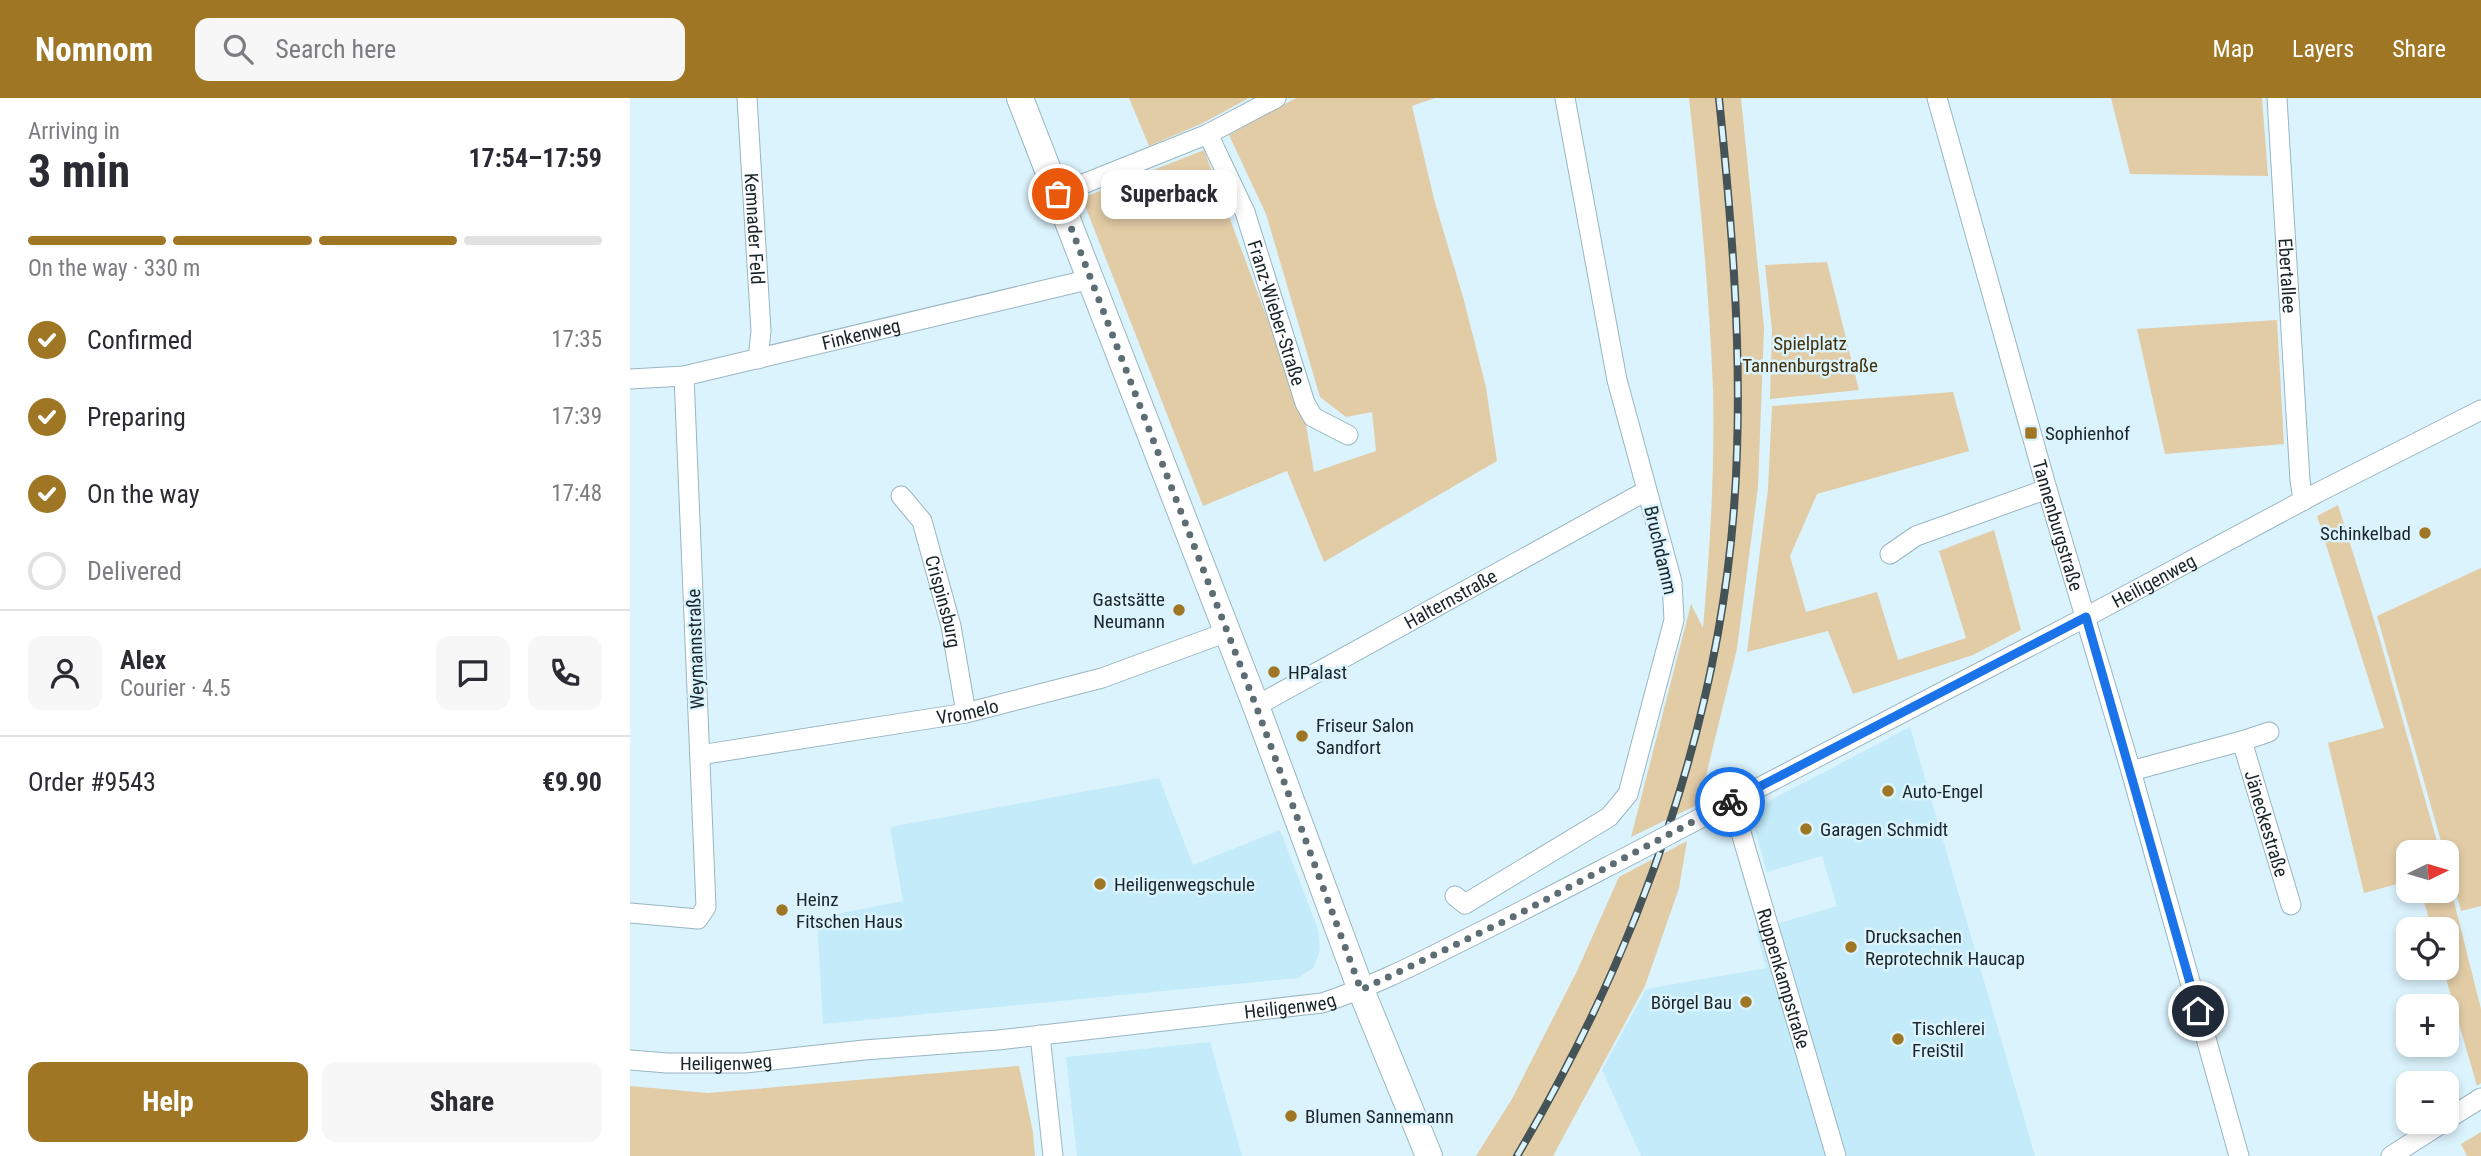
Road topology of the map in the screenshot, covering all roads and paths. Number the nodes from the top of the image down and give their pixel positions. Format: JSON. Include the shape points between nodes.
{"nodes":[{"id":1,"x":747,"y":98,"type":"edge"},
{"id":2,"x":1020,"y":98,"type":"edge"},
{"id":3,"x":1276,"y":98,"type":"edge"},
{"id":4,"x":1565,"y":98,"type":"edge"},
{"id":5,"x":1937,"y":98,"type":"edge"},
{"id":6,"x":2277,"y":98,"type":"edge"},
{"id":7,"x":1208,"y":134,"type":"junction"},
{"id":8,"x":1058,"y":194,"type":"junction"},
{"id":9,"x":1091,"y":279,"type":"junction"},
{"id":10,"x":758,"y":359,"type":"junction"},
{"id":11,"x":684,"y":376,"type":"junction"},
{"id":12,"x":630,"y":379,"type":"edge"},
{"id":13,"x":2481,"y":410,"type":"edge"},
{"id":14,"x":1348,"y":435,"type":"dead end"},
{"id":15,"x":2047,"y":489,"type":"junction"},
{"id":16,"x":1646,"y":491,"type":"junction"},
{"id":17,"x":901,"y":496,"type":"dead end"},
{"id":18,"x":2303,"y":501,"type":"junction"},
{"id":19,"x":1890,"y":554,"type":"dead end"},
{"id":20,"x":2086,"y":617,"type":"junction"},
{"id":21,"x":1227,"y":632,"type":"junction"},
{"id":22,"x":1256,"y":706,"type":"junction"},
{"id":23,"x":966,"y":713,"type":"junction"},
{"id":24,"x":2269,"y":732,"type":"dead end"},
{"id":25,"x":2242,"y":741,"type":"junction"},
{"id":26,"x":700,"y":755,"type":"junction"},
{"id":27,"x":2131,"y":771,"type":"junction"},
{"id":28,"x":1732,"y":802,"type":"junction"},
{"id":29,"x":1455,"y":896,"type":"dead end"},
{"id":30,"x":2291,"y":905,"type":"dead end"},
{"id":31,"x":630,"y":913,"type":"edge"},
{"id":32,"x":1361,"y":990,"type":"junction"},
{"id":33,"x":1040,"y":1035,"type":"junction"},
{"id":34,"x":630,"y":1060,"type":"edge"},
{"id":35,"x":2481,"y":1098,"type":"edge"},
{"id":36,"x":2459,"y":1112,"type":"edge"},
{"id":37,"x":2425,"y":1134,"type":"edge"},
{"id":38,"x":1053,"y":1156,"type":"edge"},
{"id":39,"x":1429,"y":1156,"type":"edge"},
{"id":40,"x":1836,"y":1156,"type":"edge"},
{"id":41,"x":2239,"y":1156,"type":"edge"},
{"id":42,"x":2391,"y":1156,"type":"edge"}],
"edges":[{"from":1,"to":10,"type":"street","name":"Kemnader Feld","via":[[761,331]]},
{"from":2,"to":8,"type":"street"},
{"from":3,"to":7,"type":"street"},
{"from":4,"to":16,"type":"street","name":"Bruchdamm","via":[[1617,380]]},
{"from":5,"to":15,"type":"street","name":"Tannenburgstraße"},
{"from":6,"to":18,"type":"street","name":"Ebertallee"},
{"from":7,"to":8,"type":"street"},
{"from":7,"to":14,"type":"street","name":"Franz-Wieber-Straße","via":[[1245,212],[1305,403],[1312,417]]},
{"from":8,"to":9,"type":"street"},
{"from":9,"to":10,"type":"street","name":"Finkenweg"},
{"from":9,"to":21,"type":"street"},
{"from":10,"to":11,"type":"street","name":"Finkenweg"},
{"from":11,"to":12,"type":"street","name":"Finkenweg"},
{"from":11,"to":26,"type":"street","name":"Weymannstraße"},
{"from":13,"to":18,"type":"street","name":"Heiligenweg"},
{"from":15,"to":19,"type":"street","via":[[1916,537]]},
{"from":15,"to":20,"type":"street","name":"Tannenburgstraße"},
{"from":16,"to":22,"type":"street","name":"Halternstraße"},
{"from":16,"to":29,"type":"street","name":"Bruchdamm","via":[[1672,582],[1674,620],[1629,794],[1609,817],[1465,904]]},
{"from":17,"to":23,"type":"street","name":"Crispinsburg","via":[[922,521],[951,626]]},
{"from":18,"to":20,"type":"street","name":"Heiligenweg"},
{"from":20,"to":27,"type":"street","name":"Tannenburgstraße"},
{"from":20,"to":28,"type":"street","name":"Heiligenweg"},
{"from":21,"to":22,"type":"street"},
{"from":21,"to":23,"type":"street","name":"Vromelo","via":[[1102,678]]},
{"from":22,"to":32,"type":"street"},
{"from":23,"to":26,"type":"street","name":"Vromelo"},
{"from":24,"to":25,"type":"street"},
{"from":25,"to":27,"type":"street"},
{"from":25,"to":30,"type":"street","name":"Jäneckestraße"},
{"from":26,"to":31,"type":"street","name":"Weymannstraße","via":[[706,907],[698,919]]},
{"from":27,"to":41,"type":"street","name":"Tannenburgstraße"},
{"from":28,"to":32,"type":"street","name":"Heiligenweg","bridge":true,"via":[[1511,918]]},
{"from":28,"to":40,"type":"street","name":"Ruppenkampstraße"},
{"from":32,"to":33,"type":"street","name":"Heiligenweg","via":[[1322,1003]]},
{"from":32,"to":39,"type":"street"},
{"from":33,"to":34,"type":"street","name":"Heiligenweg","via":[[745,1063]]},
{"from":33,"to":38,"type":"street"},
{"from":35,"to":36,"type":"street"},
{"from":37,"to":42,"type":"street"}]}
